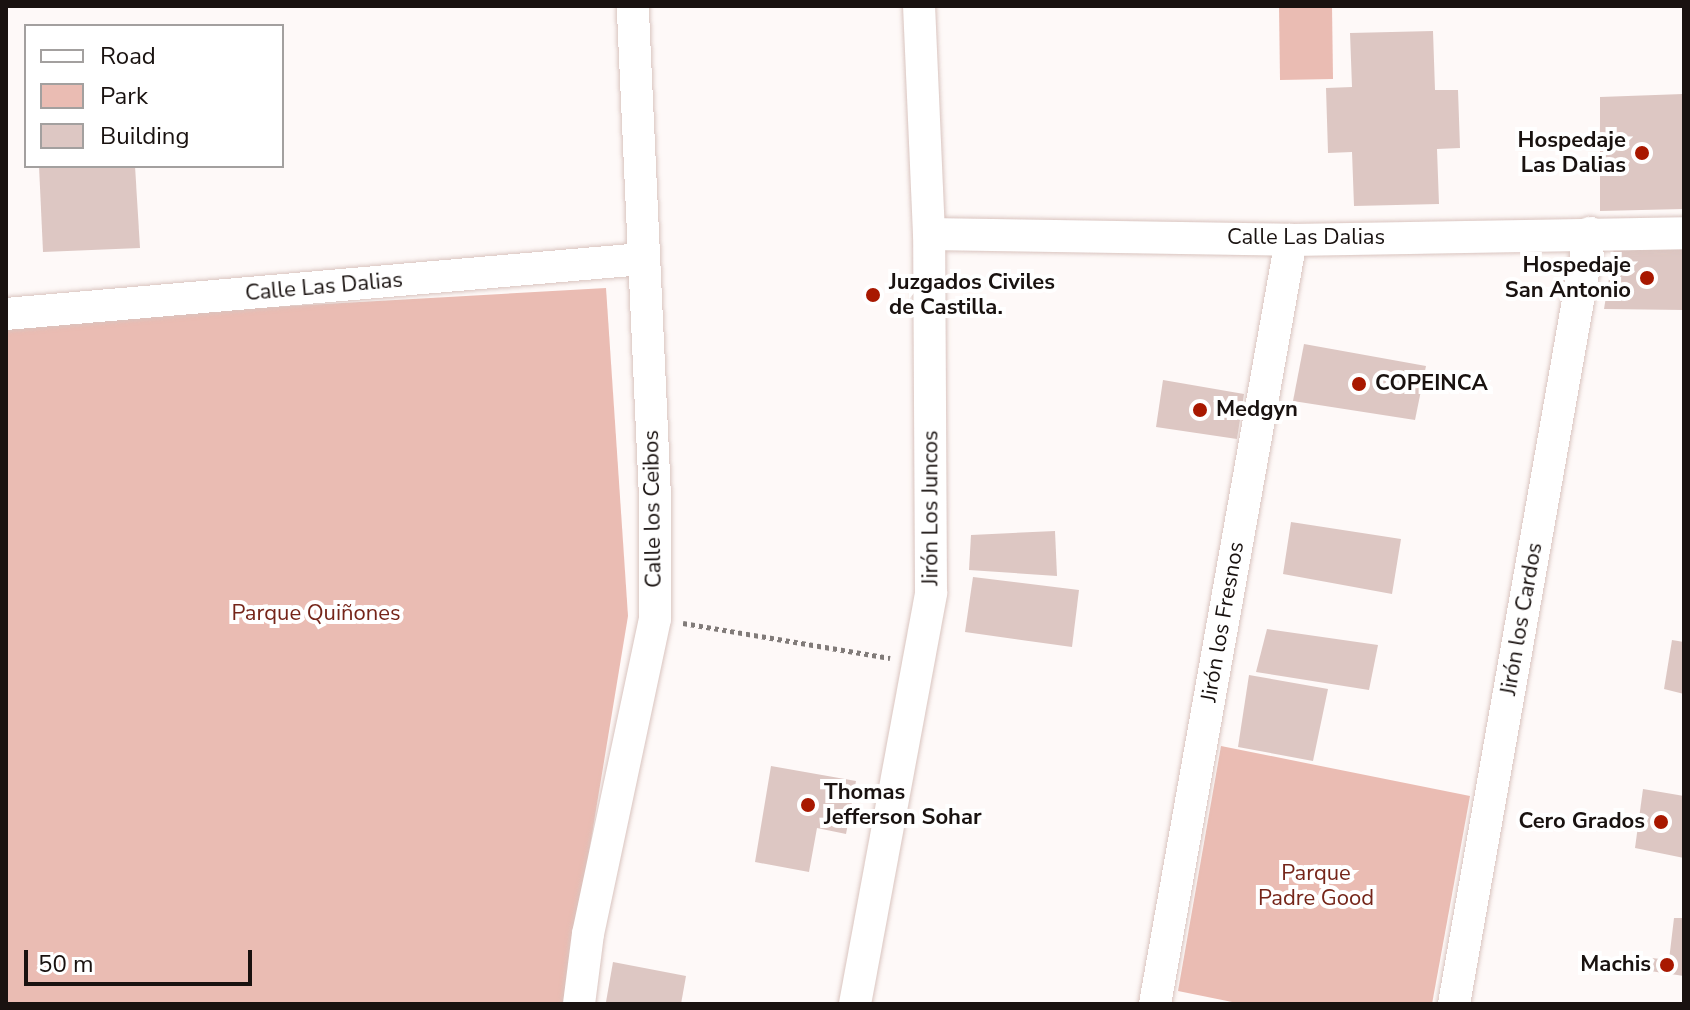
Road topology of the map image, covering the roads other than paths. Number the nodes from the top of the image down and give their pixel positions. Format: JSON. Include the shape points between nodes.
{"nodes":[{"id":1,"x":633,"y":6,"type":"edge"},
{"id":2,"x":919,"y":6,"type":"edge"},
{"id":3,"x":1590,"y":233,"type":"junction"},
{"id":4,"x":1684,"y":233,"type":"edge"},
{"id":5,"x":929,"y":234,"type":"junction"},
{"id":6,"x":1291,"y":240,"type":"junction"},
{"id":7,"x":642,"y":259,"type":"junction"},
{"id":8,"x":6,"y":314,"type":"edge"},
{"id":9,"x":579,"y":1004,"type":"edge"},
{"id":10,"x":855,"y":1004,"type":"edge"},
{"id":11,"x":1155,"y":1004,"type":"edge"},
{"id":12,"x":1454,"y":1004,"type":"edge"}],
"edges":[{"from":1,"to":7,"type":"street","name":"Calle los Ceibos"},
{"from":2,"to":5,"type":"street","name":"Jirón Los Juncos"},
{"from":3,"to":4,"type":"street","name":"Calle Las Dalias"},
{"from":3,"to":6,"type":"street","name":"Calle Las Dalias"},
{"from":3,"to":12,"type":"street","name":"Jirón los Cardos"},
{"from":5,"to":6,"type":"street","name":"Calle Las Dalias"},
{"from":5,"to":10,"type":"street","name":"Jirón Los Juncos","via":[[931,593]]},
{"from":6,"to":11,"type":"street","name":"Jirón los Fresnos"},
{"from":7,"to":8,"type":"street","name":"Calle Las Dalias"},
{"from":7,"to":9,"type":"street","name":"Calle los Ceibos","via":[[655,497],[655,619],[588,934]]}]}
